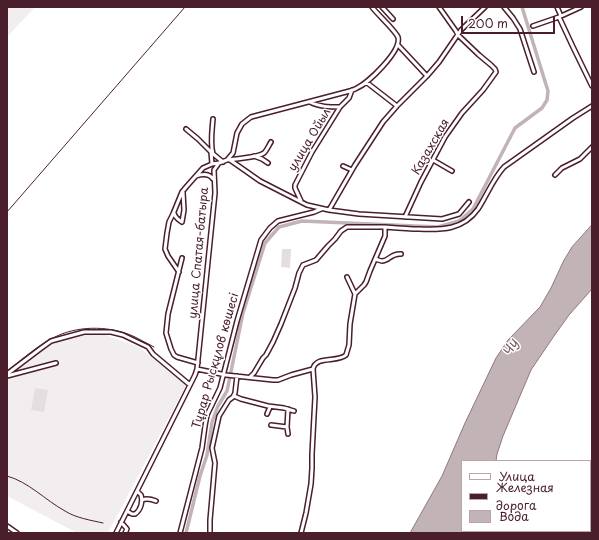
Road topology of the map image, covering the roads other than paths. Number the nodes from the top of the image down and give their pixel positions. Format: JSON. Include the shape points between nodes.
{"nodes":[{"id":1,"x":372,"y":7,"type":"edge"},
{"id":2,"x":382,"y":7,"type":"edge"},
{"id":3,"x":439,"y":7,"type":"edge"},
{"id":4,"x":485,"y":7,"type":"edge"},
{"id":5,"x":504,"y":7,"type":"edge"},
{"id":6,"x":557,"y":7,"type":"edge"},
{"id":7,"x":581,"y":7,"type":"edge"},
{"id":8,"x":560,"y":17,"type":"junction"},
{"id":9,"x":393,"y":20,"type":"dead end"},
{"id":10,"x":533,"y":26,"type":"dead end"},
{"id":11,"x":458,"y":35,"type":"junction"},
{"id":12,"x":398,"y":45,"type":"junction"},
{"id":13,"x":534,"y":72,"type":"dead end"},
{"id":14,"x":427,"y":76,"type":"junction"},
{"id":15,"x":366,"y":82,"type":"junction"},
{"id":16,"x":592,"y":86,"type":"edge"},
{"id":17,"x":352,"y":90,"type":"junction"},
{"id":18,"x":310,"y":102,"type":"junction"},
{"id":19,"x":396,"y":106,"type":"junction"},
{"id":20,"x":592,"y":106,"type":"edge"},
{"id":21,"x":340,"y":107,"type":"junction"},
{"id":22,"x":213,"y":119,"type":"dead end"},
{"id":23,"x":186,"y":130,"type":"dead end"},
{"id":24,"x":270,"y":142,"type":"dead end"},
{"id":25,"x":592,"y":147,"type":"edge"},
{"id":26,"x":212,"y":153,"type":"junction"},
{"id":27,"x":254,"y":156,"type":"junction"},
{"id":28,"x":228,"y":160,"type":"junction"},
{"id":29,"x":433,"y":160,"type":"junction"},
{"id":30,"x":223,"y":162,"type":"junction"},
{"id":31,"x":219,"y":163,"type":"junction"},
{"id":32,"x":212,"y":164,"type":"junction"},
{"id":33,"x":268,"y":164,"type":"dead end"},
{"id":34,"x":343,"y":166,"type":"dead end"},
{"id":35,"x":352,"y":170,"type":"junction"},
{"id":36,"x":452,"y":171,"type":"dead end"},
{"id":37,"x":555,"y":174,"type":"dead end"},
{"id":38,"x":196,"y":176,"type":"junction"},
{"id":39,"x":214,"y":180,"type":"junction"},
{"id":40,"x":183,"y":190,"type":"junction"},
{"id":41,"x":301,"y":202,"type":"junction"},
{"id":42,"x":469,"y":202,"type":"dead end"},
{"id":43,"x":321,"y":209,"type":"junction"},
{"id":44,"x":329,"y":210,"type":"junction"},
{"id":45,"x":174,"y":211,"type":"junction"},
{"id":46,"x":404,"y":217,"type":"junction"},
{"id":47,"x":385,"y":228,"type":"junction"},
{"id":48,"x":401,"y":254,"type":"dead end"},
{"id":49,"x":182,"y":258,"type":"dead end"},
{"id":50,"x":375,"y":259,"type":"junction"},
{"id":51,"x":179,"y":272,"type":"junction"},
{"id":52,"x":347,"y":277,"type":"dead end"},
{"id":53,"x":355,"y":294,"type":"junction"},
{"id":54,"x":56,"y":363,"type":"dead end"},
{"id":55,"x":198,"y":364,"type":"junction"},
{"id":56,"x":197,"y":368,"type":"junction"},
{"id":57,"x":313,"y":369,"type":"junction"},
{"id":58,"x":7,"y":375,"type":"edge"},
{"id":59,"x":225,"y":375,"type":"junction"},
{"id":60,"x":236,"y":376,"type":"junction"},
{"id":61,"x":250,"y":377,"type":"junction"},
{"id":62,"x":190,"y":385,"type":"junction"},
{"id":63,"x":234,"y":396,"type":"junction"},
{"id":64,"x":270,"y":407,"type":"junction"},
{"id":65,"x":288,"y":409,"type":"junction"},
{"id":66,"x":294,"y":411,"type":"dead end"},
{"id":67,"x":267,"y":414,"type":"dead end"},
{"id":68,"x":272,"y":425,"type":"dead end"},
{"id":69,"x":287,"y":427,"type":"junction"},
{"id":70,"x":288,"y":434,"type":"dead end"},
{"id":71,"x":137,"y":491,"type":"junction"},
{"id":72,"x":142,"y":500,"type":"junction"},
{"id":73,"x":156,"y":501,"type":"dead end"},
{"id":74,"x":127,"y":511,"type":"junction"},
{"id":75,"x":121,"y":522,"type":"junction"},
{"id":76,"x":7,"y":526,"type":"edge"},
{"id":77,"x":17,"y":533,"type":"edge"},
{"id":78,"x":116,"y":533,"type":"edge"},
{"id":79,"x":125,"y":533,"type":"edge"},
{"id":80,"x":180,"y":533,"type":"edge"},
{"id":81,"x":210,"y":533,"type":"edge"},
{"id":82,"x":301,"y":533,"type":"edge"}],
"edges":[{"from":1,"to":12,"type":"street","via":[[397,36]]},
{"from":2,"to":9,"type":"street"},
{"from":3,"to":11,"type":"street"},
{"from":4,"to":11,"type":"street"},
{"from":5,"to":13,"type":"street","via":[[520,29]]},
{"from":6,"to":8,"type":"street"},
{"from":7,"to":8,"type":"street"},
{"from":8,"to":10,"type":"street"},
{"from":8,"to":16,"type":"street"},
{"from":11,"to":14,"type":"street"},
{"from":11,"to":29,"type":"street","name":"Казахская","via":[[496,72],[454,124]]},
{"from":12,"to":14,"type":"street"},
{"from":12,"to":15,"type":"street","via":[[380,70]]},
{"from":14,"to":19,"type":"street"},
{"from":15,"to":17,"type":"street"},
{"from":15,"to":19,"type":"street"},
{"from":17,"to":18,"type":"street"},
{"from":17,"to":21,"type":"street","name":"улица Ойыл","via":[[349,98]]},
{"from":18,"to":21,"type":"street","via":[[315,105]]},
{"from":18,"to":28,"type":"street","via":[[251,117],[242,124],[237,133],[233,153]]},
{"from":19,"to":35,"type":"street"},
{"from":20,"to":47,"type":"street","via":[[504,167],[474,214],[464,222],[444,229]]},
{"from":21,"to":41,"type":"street","name":"улица Ойыл","via":[[295,185]]},
{"from":22,"to":26,"type":"street"},
{"from":23,"to":26,"type":"street"},
{"from":24,"to":27,"type":"street","via":[[263,153]]},
{"from":25,"to":37,"type":"street","via":[[580,159]]},
{"from":26,"to":30,"type":"street"},
{"from":26,"to":32,"type":"street"},
{"from":27,"to":28,"type":"street"},
{"from":27,"to":33,"type":"street"},
{"from":28,"to":30,"type":"street"},
{"from":28,"to":41,"type":"street","via":[[260,181]]},
{"from":29,"to":36,"type":"street"},
{"from":29,"to":46,"type":"street","name":"Казахская"},
{"from":30,"to":31,"type":"street"},
{"from":31,"to":32,"type":"street"},
{"from":31,"to":39,"type":"street","name":"улица Спатая-батыра","via":[[214,170]]},
{"from":32,"to":38,"type":"street","via":[[203,168]]},
{"from":34,"to":35,"type":"street"},
{"from":35,"to":44,"type":"street"},
{"from":38,"to":39,"type":"street","via":[[208,175]]},
{"from":38,"to":40,"type":"street"},
{"from":39,"to":55,"type":"street","name":"улица Спатая-батыра","via":[[215,193]]},
{"from":40,"to":45,"type":"street"},
{"from":40,"to":45,"type":"street","via":[[182,222],[177,219]]},
{"from":41,"to":43,"type":"street"},
{"from":42,"to":46,"type":"street","via":[[458,214],[447,218],[434,220]]},
{"from":43,"to":44,"type":"street"},
{"from":43,"to":59,"type":"street","name":"Тұрар Рысқұлов көшесі","via":[[278,221],[261,240],[237,321]]},
{"from":44,"to":46,"type":"street"},
{"from":45,"to":51,"type":"street","via":[[166,233],[165,249]]},
{"from":47,"to":50,"type":"street","via":[[385,236]]},
{"from":47,"to":61,"type":"street","via":[[343,228],[316,260],[303,265],[273,342]]},
{"from":48,"to":50,"type":"street","via":[[392,255],[382,261]]},
{"from":49,"to":51,"type":"street"},
{"from":50,"to":53,"type":"street","via":[[366,282]]},
{"from":51,"to":55,"type":"street","via":[[168,314],[166,333],[174,355]]},
{"from":52,"to":53,"type":"street"},
{"from":53,"to":57,"type":"street","via":[[346,355],[319,362]]},
{"from":54,"to":58,"type":"street"},
{"from":55,"to":56,"type":"street","name":"улица Спатая-батыра"},
{"from":56,"to":59,"type":"street"},
{"from":56,"to":62,"type":"street","name":"улица Спатая-батыра"},
{"from":57,"to":61,"type":"street","via":[[278,380]]},
{"from":57,"to":82,"type":"street","via":[[315,397],[311,484]]},
{"from":58,"to":62,"type":"street","via":[[51,341],[84,332],[111,332],[148,347]]},
{"from":59,"to":60,"type":"street"},
{"from":59,"to":80,"type":"street","name":"Тұрар Рысқұлов көшесі","via":[[208,415]]},
{"from":60,"to":61,"type":"street"},
{"from":60,"to":63,"type":"street"},
{"from":62,"to":71,"type":"street","name":"улица Спатая-батыра"},
{"from":63,"to":64,"type":"street"},
{"from":63,"to":81,"type":"street","via":[[219,416],[212,448],[215,463]]},
{"from":64,"to":65,"type":"street"},
{"from":64,"to":67,"type":"street"},
{"from":65,"to":66,"type":"street"},
{"from":65,"to":69,"type":"street"},
{"from":68,"to":69,"type":"street"},
{"from":69,"to":70,"type":"street"},
{"from":71,"to":72,"type":"street"},
{"from":71,"to":74,"type":"street","name":"улица Спатая-батыра"},
{"from":72,"to":73,"type":"street"},
{"from":72,"to":74,"type":"street","via":[[138,513],[132,514]]},
{"from":74,"to":75,"type":"street","name":"улица Спатая-батыра"},
{"from":75,"to":78,"type":"street","name":"улица Спатая-батыра"},
{"from":75,"to":79,"type":"street","via":[[127,529]]},
{"from":76,"to":77,"type":"street"}]}
